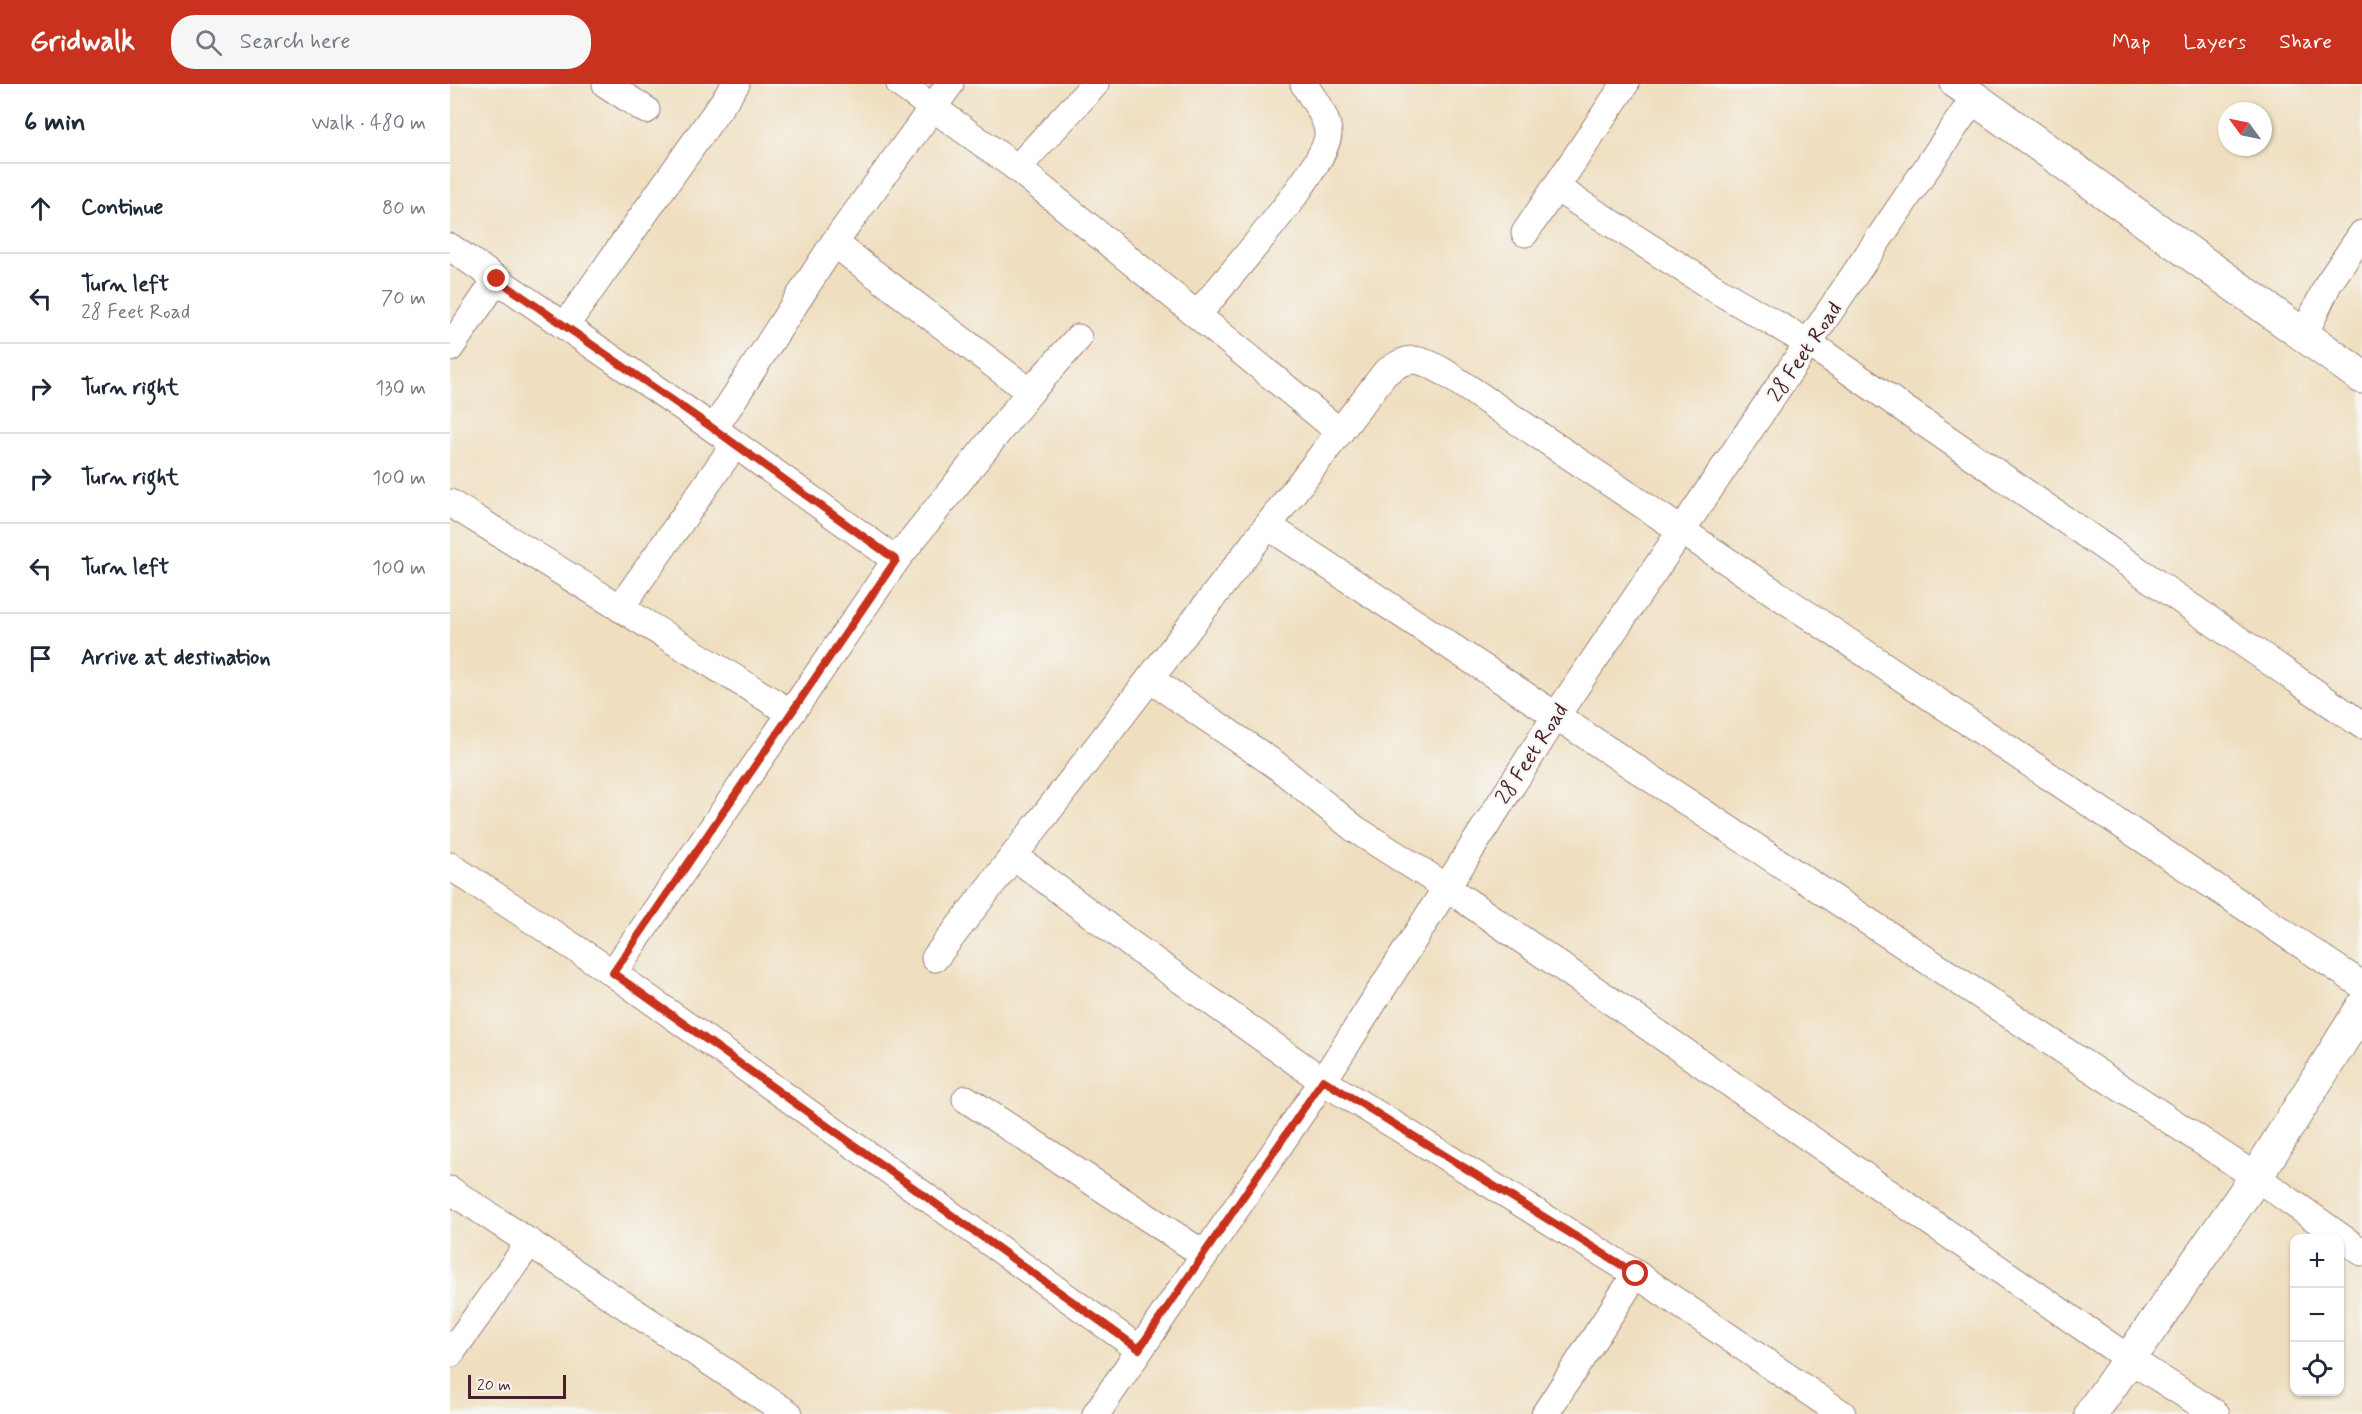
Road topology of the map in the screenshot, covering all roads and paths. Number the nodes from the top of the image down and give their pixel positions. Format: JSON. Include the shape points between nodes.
{"nodes":[{"id":1,"x":606,"y":84,"type":"edge"},
{"id":2,"x":736,"y":84,"type":"edge"},
{"id":3,"x":900,"y":84,"type":"edge"},
{"id":4,"x":950,"y":84,"type":"edge"},
{"id":5,"x":1095,"y":84,"type":"edge"},
{"id":6,"x":1304,"y":84,"type":"edge"},
{"id":7,"x":1625,"y":84,"type":"edge"},
{"id":8,"x":1964,"y":91,"type":"edge"},
{"id":9,"x":933,"y":107,"type":"junction"},
{"id":10,"x":646,"y":110,"type":"dead end"},
{"id":11,"x":1017,"y":168,"type":"junction"},
{"id":12,"x":1556,"y":188,"type":"junction"},
{"id":13,"x":1525,"y":233,"type":"dead end"},
{"id":14,"x":2362,"y":234,"type":"edge"},
{"id":15,"x":834,"y":243,"type":"junction"},
{"id":16,"x":450,"y":247,"type":"edge"},
{"id":17,"x":497,"y":279,"type":"junction"},
{"id":18,"x":1198,"y":314,"type":"junction"},
{"id":19,"x":564,"y":326,"type":"junction"},
{"id":20,"x":2304,"y":335,"type":"junction"},
{"id":21,"x":1078,"y":338,"type":"dead end"},
{"id":22,"x":1810,"y":344,"type":"junction"},
{"id":23,"x":450,"y":348,"type":"edge"},
{"id":24,"x":2362,"y":377,"type":"edge"},
{"id":25,"x":1030,"y":392,"type":"junction"},
{"id":26,"x":1340,"y":432,"type":"junction"},
{"id":27,"x":725,"y":436,"type":"junction"},
{"id":28,"x":454,"y":514,"type":"edge"},
{"id":29,"x":1268,"y":526,"type":"junction"},
{"id":30,"x":1682,"y":533,"type":"junction"},
{"id":31,"x":896,"y":560,"type":"junction"},
{"id":32,"x":620,"y":608,"type":"junction"},
{"id":33,"x":1150,"y":679,"type":"junction"},
{"id":34,"x":791,"y":713,"type":"junction"},
{"id":35,"x":1556,"y":716,"type":"junction"},
{"id":36,"x":2362,"y":725,"type":"edge"},
{"id":37,"x":1014,"y":856,"type":"junction"},
{"id":38,"x":450,"y":866,"type":"edge"},
{"id":39,"x":1446,"y":887,"type":"junction"},
{"id":40,"x":935,"y":957,"type":"dead end"},
{"id":41,"x":613,"y":973,"type":"junction"},
{"id":42,"x":2362,"y":985,"type":"edge"},
{"id":43,"x":2362,"y":1008,"type":"edge"},
{"id":44,"x":1323,"y":1080,"type":"junction"},
{"id":45,"x":966,"y":1099,"type":"dead end"},
{"id":46,"x":2256,"y":1177,"type":"junction"},
{"id":47,"x":450,"y":1190,"type":"edge"},
{"id":48,"x":530,"y":1242,"type":"junction"},
{"id":49,"x":2362,"y":1252,"type":"edge"},
{"id":50,"x":1205,"y":1255,"type":"junction"},
{"id":51,"x":1636,"y":1274,"type":"junction"},
{"id":52,"x":1139,"y":1349,"type":"junction"},
{"id":53,"x":450,"y":1354,"type":"edge"},
{"id":54,"x":2129,"y":1359,"type":"junction"},
{"id":55,"x":789,"y":1414,"type":"edge"},
{"id":56,"x":1096,"y":1414,"type":"edge"},
{"id":57,"x":1545,"y":1414,"type":"edge"},
{"id":58,"x":1842,"y":1414,"type":"edge"},
{"id":59,"x":2091,"y":1414,"type":"edge"},
{"id":60,"x":2216,"y":1414,"type":"edge"}],
"edges":[{"from":1,"to":10,"type":"street"},
{"from":2,"to":19,"type":"street"},
{"from":3,"to":9,"type":"street"},
{"from":4,"to":9,"type":"street"},
{"from":5,"to":11,"type":"street"},
{"from":6,"to":18,"type":"street","via":[[1328,132],[1326,148]]},
{"from":7,"to":12,"type":"street"},
{"from":8,"to":20,"type":"street"},
{"from":8,"to":22,"type":"street","name":"28 Feet Road"},
{"from":9,"to":11,"type":"street"},
{"from":9,"to":15,"type":"street"},
{"from":11,"to":18,"type":"street"},
{"from":12,"to":13,"type":"street"},
{"from":12,"to":22,"type":"street"},
{"from":14,"to":20,"type":"street","via":[[2328,284]]},
{"from":15,"to":25,"type":"street"},
{"from":15,"to":27,"type":"street"},
{"from":16,"to":17,"type":"street"},
{"from":17,"to":19,"type":"street"},
{"from":17,"to":23,"type":"street"},
{"from":18,"to":26,"type":"street"},
{"from":19,"to":27,"type":"street"},
{"from":20,"to":24,"type":"street"},
{"from":21,"to":25,"type":"street"},
{"from":22,"to":30,"type":"street","name":"28 Feet Road"},
{"from":22,"to":36,"type":"street"},
{"from":25,"to":31,"type":"street"},
{"from":26,"to":29,"type":"street"},
{"from":26,"to":30,"type":"street","via":[[1385,373],[1404,360],[1423,360]]},
{"from":27,"to":31,"type":"street"},
{"from":27,"to":32,"type":"street"},
{"from":28,"to":32,"type":"street"},
{"from":29,"to":33,"type":"street"},
{"from":29,"to":35,"type":"street"},
{"from":30,"to":35,"type":"street","name":"28 Feet Road"},
{"from":30,"to":42,"type":"street"},
{"from":31,"to":34,"type":"street"},
{"from":32,"to":34,"type":"street"},
{"from":33,"to":37,"type":"street"},
{"from":33,"to":39,"type":"street","via":[[1276,765],[1355,830]]},
{"from":34,"to":41,"type":"street"},
{"from":35,"to":39,"type":"street","name":"28 Feet Road"},
{"from":35,"to":46,"type":"street"},
{"from":37,"to":40,"type":"street"},
{"from":37,"to":44,"type":"street"},
{"from":38,"to":41,"type":"street"},
{"from":39,"to":44,"type":"street","name":"28 Feet Road"},
{"from":39,"to":54,"type":"street"},
{"from":41,"to":52,"type":"street"},
{"from":43,"to":46,"type":"street"},
{"from":44,"to":50,"type":"street","name":"28 Feet Road"},
{"from":44,"to":51,"type":"street"},
{"from":45,"to":50,"type":"street"},
{"from":46,"to":49,"type":"street"},
{"from":46,"to":54,"type":"street"},
{"from":47,"to":48,"type":"street"},
{"from":48,"to":53,"type":"street"},
{"from":48,"to":55,"type":"street"},
{"from":50,"to":52,"type":"street","name":"28 Feet Road"},
{"from":51,"to":57,"type":"street"},
{"from":51,"to":58,"type":"street"},
{"from":52,"to":56,"type":"street","name":"28 Feet Road"},
{"from":54,"to":59,"type":"street"},
{"from":54,"to":60,"type":"street"}]}
